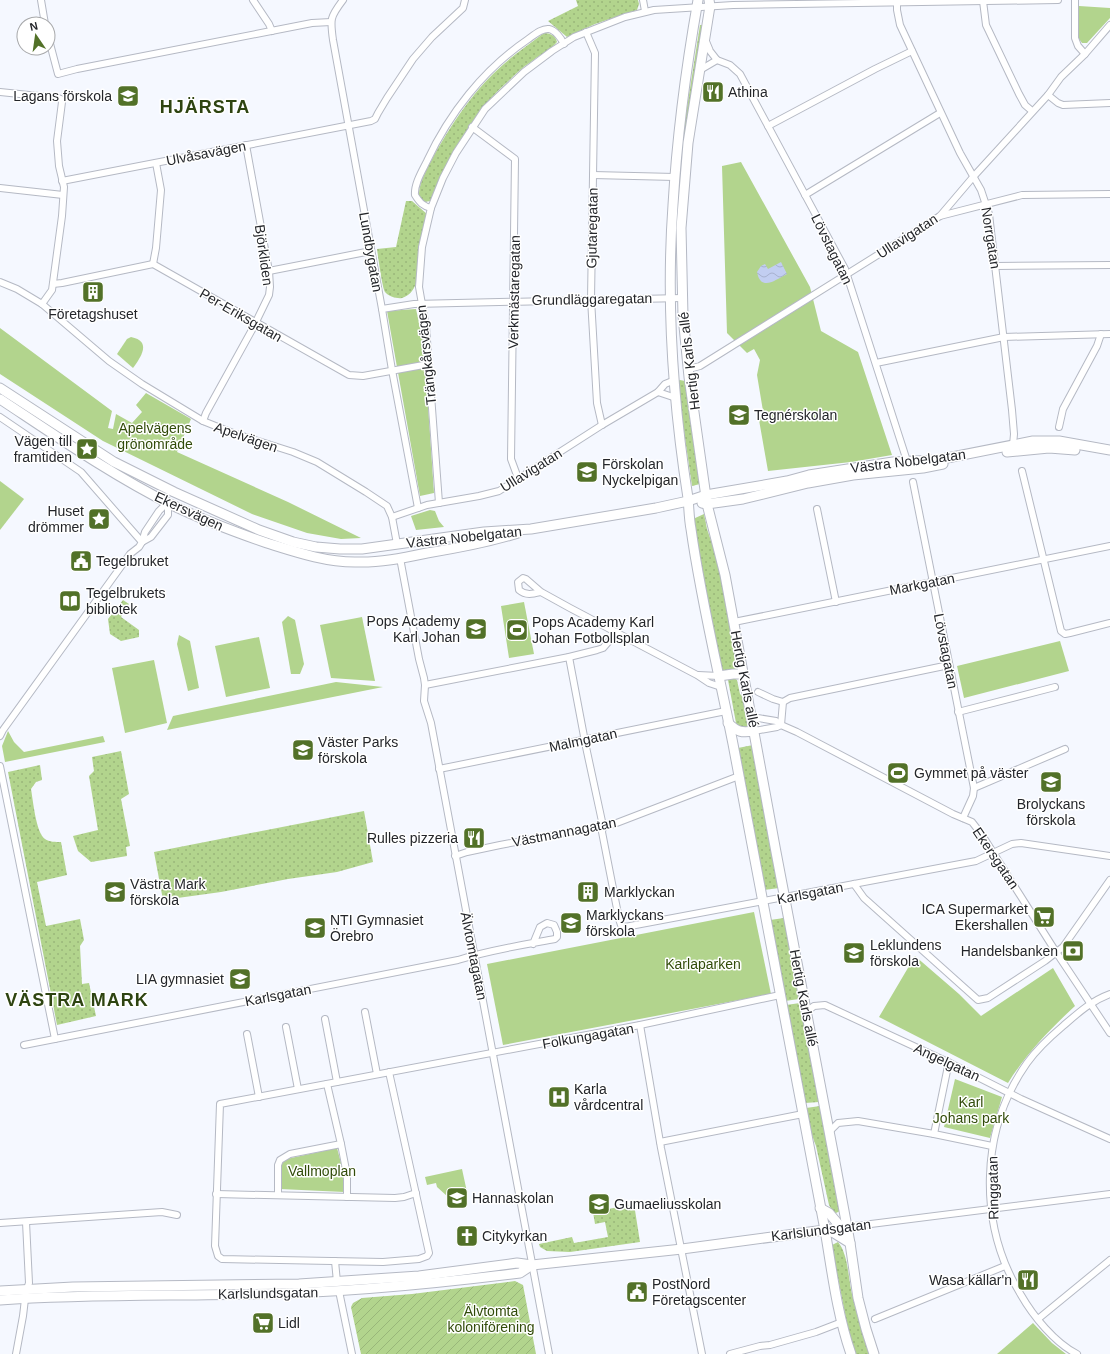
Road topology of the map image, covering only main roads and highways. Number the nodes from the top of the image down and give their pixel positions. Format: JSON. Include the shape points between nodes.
{"nodes":[{"id":1,"x":698,"y":3,"type":"edge"},
{"id":2,"x":709,"y":3,"type":"edge"},
{"id":3,"x":675,"y":176,"type":"junction"},
{"id":4,"x":685,"y":176,"type":"junction"},
{"id":5,"x":0,"y":388,"type":"edge"},
{"id":6,"x":0,"y":399,"type":"edge"},
{"id":7,"x":40,"y":419,"type":"junction"},
{"id":8,"x":1110,"y":450,"type":"edge"},
{"id":9,"x":93,"y":454,"type":"junction"},
{"id":10,"x":1110,"y":456,"type":"edge"},
{"id":11,"x":174,"y":492,"type":"junction"},
{"id":12,"x":706,"y":500,"type":"junction"},
{"id":13,"x":688,"y":501,"type":"junction"},
{"id":14,"x":168,"y":502,"type":"junction"},
{"id":15,"x":531,"y":529,"type":"junction"},
{"id":16,"x":397,"y":544,"type":"junction"},
{"id":17,"x":400,"y":558,"type":"junction"},
{"id":18,"x":744,"y":674,"type":"junction"},
{"id":19,"x":719,"y":676,"type":"junction"},
{"id":20,"x":728,"y":723,"type":"junction"},
{"id":21,"x":754,"y":731,"type":"junction"},
{"id":22,"x":820,"y":1208,"type":"junction"},
{"id":23,"x":847,"y":1227,"type":"junction"},
{"id":24,"x":825,"y":1230,"type":"junction"},
{"id":25,"x":850,"y":1243,"type":"junction"},
{"id":26,"x":0,"y":1291,"type":"edge"},
{"id":27,"x":26,"y":1294,"type":"junction"},
{"id":28,"x":0,"y":1300,"type":"edge"},
{"id":29,"x":851,"y":1354,"type":"edge"},
{"id":30,"x":874,"y":1354,"type":"edge"}],
"edges":[{"from":1,"to":3,"type":"main road","name":"Hertig Karls allé","via":[[680,121]]},
{"from":2,"to":4,"type":"main road","name":"Hertig Karls allé"},
{"from":3,"to":4,"type":"main road"},
{"from":3,"to":13,"type":"main road","name":"Hertig Karls allé","via":[[672,206],[671,297],[676,398]]},
{"from":4,"to":12,"type":"main road","name":"Hertig Karls allé","via":[[681,228],[684,336]]},
{"from":5,"to":7,"type":"main road","name":"Ekersvägen"},
{"from":6,"to":7,"type":"main road","name":"Ekersvägen"},
{"from":7,"to":9,"type":"main road","name":"Ekersvägen"},
{"from":8,"to":12,"type":"main road","name":"Västra Nobelgatan","via":[[1052,441],[1033,441],[945,459],[893,462],[809,476]]},
{"from":9,"to":11,"type":"main road","name":"Ekersvägen"},
{"from":9,"to":14,"type":"main road","name":"Ekersvägen","via":[[110,470]]},
{"from":10,"to":12,"type":"main road","name":"Västra Nobelgatan","via":[[1072,449],[1013,450],[923,468],[853,475],[808,483],[749,497]]},
{"from":11,"to":14,"type":"main road"},
{"from":11,"to":16,"type":"main road","name":"Ekersvägen","via":[[259,530],[316,547],[362,549]]},
{"from":12,"to":13,"type":"main road","name":"Västra Nobelgatan"},
{"from":12,"to":18,"type":"main road","name":"Hertig Karls allé","via":[[725,575]]},
{"from":13,"to":15,"type":"main road","name":"Västra Nobelgatan"},
{"from":13,"to":19,"type":"main road","name":"Hertig Karls allé","via":[[690,527]]},
{"from":14,"to":17,"type":"main road","name":"Ekersvägen","via":[[235,532],[330,560],[356,562]]},
{"from":15,"to":16,"type":"main road","name":"Västra Nobelgatan","via":[[500,530]]},
{"from":15,"to":17,"type":"main road","name":"Västra Nobelgatan","via":[[503,538]]},
{"from":16,"to":17,"type":"main road"},
{"from":18,"to":19,"type":"main road"},
{"from":18,"to":21,"type":"main road","name":"Hertig Karls allé"},
{"from":19,"to":20,"type":"main road","name":"Hertig Karls allé"},
{"from":20,"to":21,"type":"main road","via":[[736,731]]},
{"from":20,"to":22,"type":"main road","name":"Hertig Karls allé"},
{"from":21,"to":23,"type":"main road","name":"Hertig Karls allé"},
{"from":22,"to":23,"type":"main road","via":[[829,1213],[839,1225]]},
{"from":22,"to":24,"type":"main road","name":"Hertig Karls allé"},
{"from":23,"to":24,"type":"main road","name":"Karlslundsgatan"},
{"from":23,"to":25,"type":"main road","name":"Hertig Karls allé"},
{"from":24,"to":25,"type":"main road"},
{"from":24,"to":27,"type":"main road","name":"Karlslundsgatan","via":[[682,1249],[532,1265],[516,1263],[338,1286],[299,1284],[73,1287]]},
{"from":24,"to":29,"type":"main road","name":"Hertig Karls allé","via":[[842,1322]]},
{"from":25,"to":30,"type":"main road","name":"Hertig Karls allé","via":[[858,1298]]},
{"from":26,"to":27,"type":"main road","name":"Karlslundsgatan"},
{"from":27,"to":28,"type":"main road","name":"Karlslundsgatan"}]}
